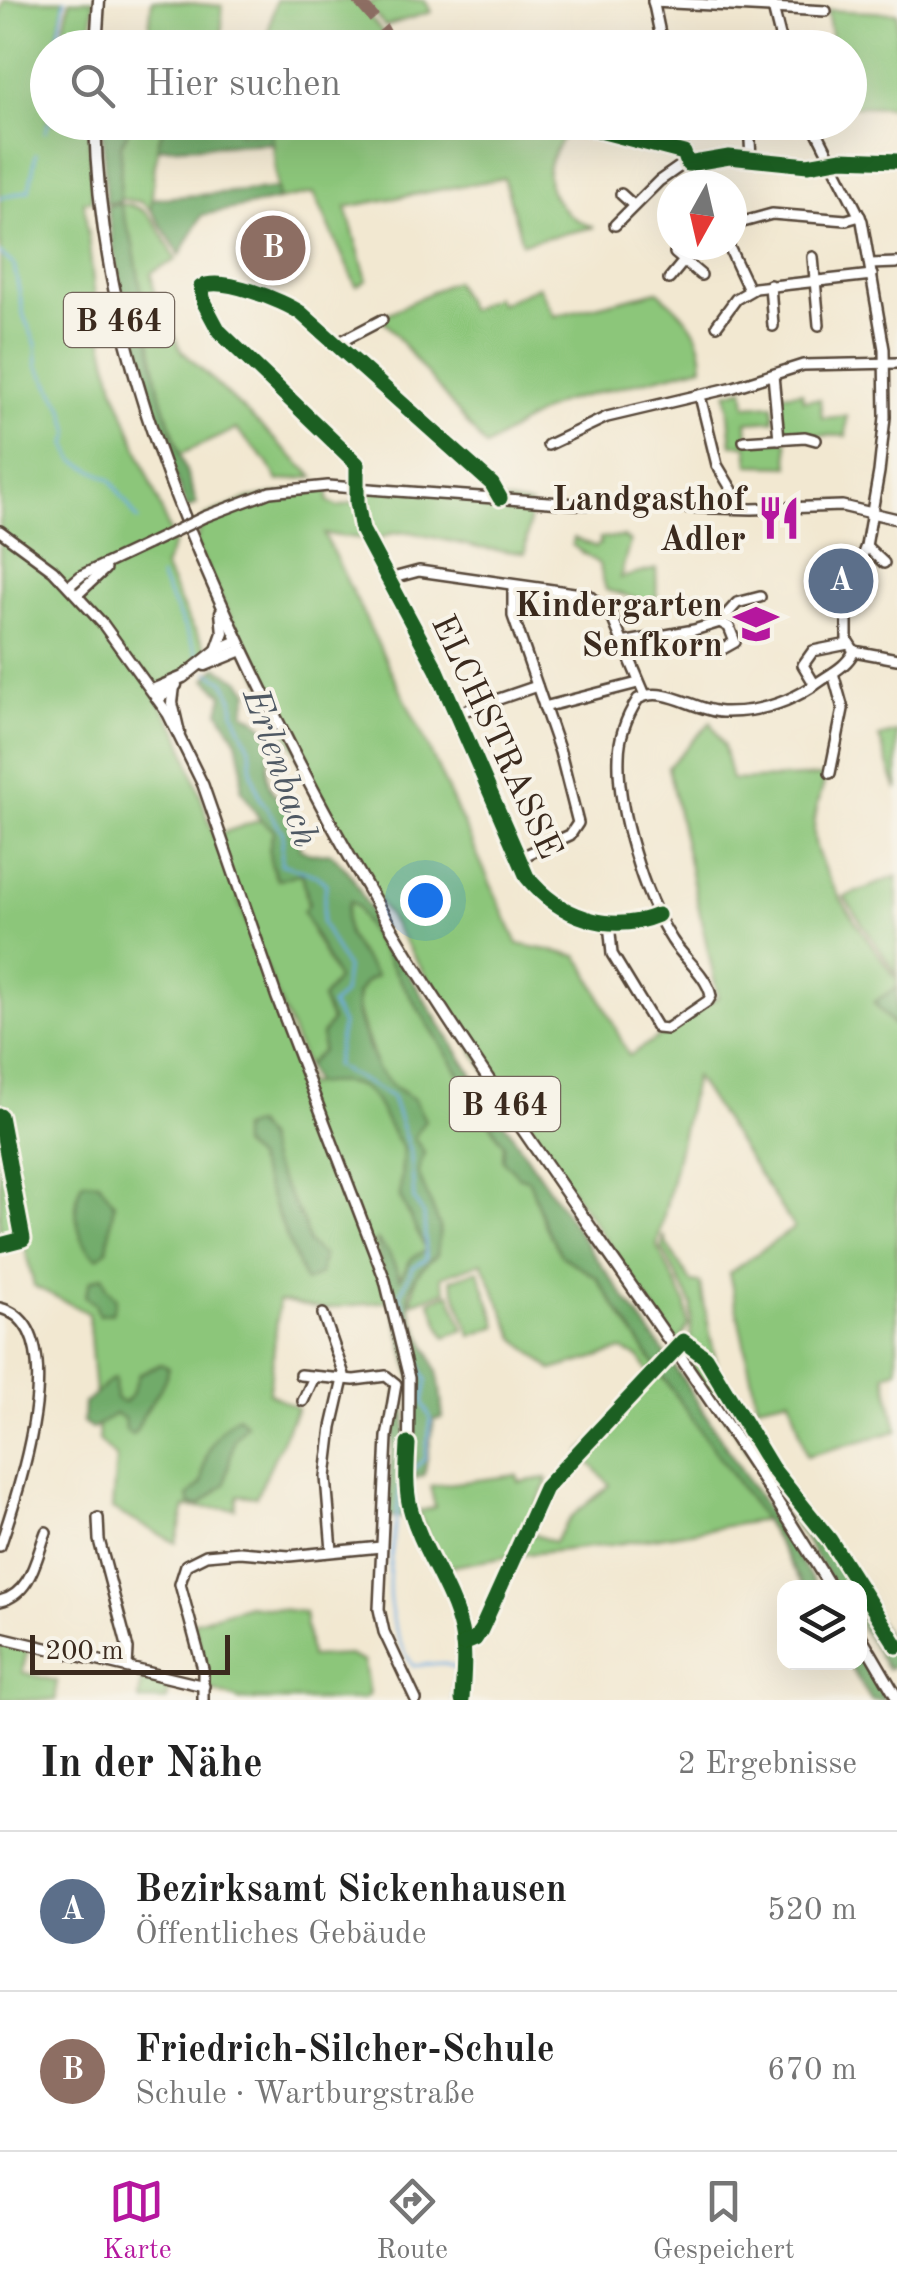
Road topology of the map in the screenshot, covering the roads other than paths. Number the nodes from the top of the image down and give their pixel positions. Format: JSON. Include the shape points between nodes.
{"nodes":[{"id":1,"x":99,"y":0,"type":"edge"},
{"id":2,"x":653,"y":1,"type":"edge"},
{"id":3,"x":772,"y":4,"type":"edge"},
{"id":4,"x":826,"y":11,"type":"dead end"},
{"id":5,"x":97,"y":30,"type":"edge"},
{"id":6,"x":659,"y":30,"type":"edge"},
{"id":7,"x":778,"y":30,"type":"edge"},
{"id":8,"x":97,"y":140,"type":"edge"},
{"id":9,"x":631,"y":140,"type":"edge"},
{"id":10,"x":682,"y":140,"type":"edge"},
{"id":11,"x":750,"y":140,"type":"edge"},
{"id":12,"x":821,"y":140,"type":"edge"},
{"id":13,"x":686,"y":158,"type":"junction"},
{"id":14,"x":751,"y":159,"type":"junction"},
{"id":15,"x":832,"y":160,"type":"junction"},
{"id":16,"x":897,"y":163,"type":"edge"},
{"id":17,"x":691,"y":170,"type":"edge"},
{"id":18,"x":622,"y":194,"type":"dead end"},
{"id":19,"x":632,"y":204,"type":"junction"},
{"id":20,"x":860,"y":216,"type":"junction"},
{"id":21,"x":747,"y":222,"type":"edge"},
{"id":22,"x":615,"y":225,"type":"dead end"},
{"id":23,"x":813,"y":256,"type":"dead end"},
{"id":24,"x":677,"y":260,"type":"edge"},
{"id":25,"x":684,"y":260,"type":"edge"},
{"id":26,"x":735,"y":260,"type":"edge"},
{"id":27,"x":897,"y":264,"type":"edge"},
{"id":28,"x":872,"y":269,"type":"junction"},
{"id":29,"x":701,"y":275,"type":"dead end"},
{"id":30,"x":668,"y":278,"type":"dead end"},
{"id":31,"x":815,"y":280,"type":"junction"},
{"id":32,"x":770,"y":285,"type":"junction"},
{"id":33,"x":749,"y":290,"type":"junction"},
{"id":34,"x":382,"y":320,"type":"dead end"},
{"id":35,"x":819,"y":324,"type":"dead end"},
{"id":36,"x":716,"y":325,"type":"dead end"},
{"id":37,"x":773,"y":326,"type":"dead end"},
{"id":38,"x":338,"y":343,"type":"junction"},
{"id":39,"x":885,"y":363,"type":"junction"},
{"id":40,"x":897,"y":363,"type":"edge"},
{"id":41,"x":773,"y":376,"type":"junction"},
{"id":42,"x":700,"y":396,"type":"junction"},
{"id":43,"x":778,"y":439,"type":"junction"},
{"id":44,"x":816,"y":440,"type":"dead end"},
{"id":45,"x":744,"y":441,"type":"dead end"},
{"id":46,"x":548,"y":445,"type":"dead end"},
{"id":47,"x":356,"y":488,"type":"junction"},
{"id":48,"x":500,"y":498,"type":"junction"},
{"id":49,"x":734,"y":508,"type":"junction"},
{"id":50,"x":871,"y":513,"type":"junction"},
{"id":51,"x":897,"y":519,"type":"edge"},
{"id":52,"x":0,"y":531,"type":"edge"},
{"id":53,"x":866,"y":546,"type":"junction"},
{"id":54,"x":884,"y":563,"type":"dead end"},
{"id":55,"x":111,"y":564,"type":"junction"},
{"id":56,"x":389,"y":579,"type":"junction"},
{"id":57,"x":513,"y":585,"type":"junction"},
{"id":58,"x":69,"y":586,"type":"junction"},
{"id":59,"x":78,"y":594,"type":"junction"},
{"id":60,"x":217,"y":596,"type":"junction"},
{"id":61,"x":760,"y":596,"type":"dead end"},
{"id":62,"x":720,"y":622,"type":"junction"},
{"id":63,"x":622,"y":644,"type":"junction"},
{"id":64,"x":240,"y":646,"type":"junction"},
{"id":65,"x":851,"y":647,"type":"junction"},
{"id":66,"x":718,"y":651,"type":"dead end"},
{"id":67,"x":218,"y":655,"type":"junction"},
{"id":68,"x":897,"y":659,"type":"edge"},
{"id":69,"x":832,"y":673,"type":"junction"},
{"id":70,"x":184,"y":677,"type":"junction"},
{"id":71,"x":638,"y":682,"type":"junction"},
{"id":72,"x":815,"y":685,"type":"junction"},
{"id":73,"x":174,"y":686,"type":"junction"},
{"id":74,"x":537,"y":686,"type":"junction"},
{"id":75,"x":155,"y":695,"type":"junction"},
{"id":76,"x":645,"y":695,"type":"junction"},
{"id":77,"x":544,"y":707,"type":"junction"},
{"id":78,"x":455,"y":714,"type":"junction"},
{"id":79,"x":179,"y":732,"type":"junction"},
{"id":80,"x":830,"y":773,"type":"dead end"},
{"id":81,"x":517,"y":859,"type":"junction"},
{"id":82,"x":658,"y":915,"type":"junction"},
{"id":83,"x":609,"y":923,"type":"junction"},
{"id":84,"x":0,"y":1308,"type":"edge"},
{"id":85,"x":323,"y":1314,"type":"dead end"},
{"id":86,"x":300,"y":1375,"type":"dead end"},
{"id":87,"x":314,"y":1377,"type":"junction"},
{"id":88,"x":344,"y":1380,"type":"junction"},
{"id":89,"x":303,"y":1401,"type":"dead end"},
{"id":90,"x":387,"y":1444,"type":"junction"},
{"id":91,"x":408,"y":1444,"type":"junction"},
{"id":92,"x":98,"y":1518,"type":"dead end"},
{"id":93,"x":46,"y":1532,"type":"dead end"},
{"id":94,"x":0,"y":1546,"type":"edge"},
{"id":95,"x":381,"y":1547,"type":"junction"},
{"id":96,"x":332,"y":1550,"type":"junction"},
{"id":97,"x":826,"y":1580,"type":"edge"},
{"id":98,"x":0,"y":1600,"type":"edge"},
{"id":99,"x":0,"y":1637,"type":"edge"},
{"id":100,"x":867,"y":1647,"type":"edge"},
{"id":101,"x":127,"y":1667,"type":"junction"},
{"id":102,"x":204,"y":1686,"type":"junction"},
{"id":103,"x":897,"y":1698,"type":"edge"},
{"id":104,"x":202,"y":1700,"type":"edge"},
{"id":105,"x":416,"y":1700,"type":"edge"},
{"id":106,"x":462,"y":1700,"type":"edge"}],
"edges":[{"from":1,"to":5,"type":"main road"},
{"from":2,"to":3,"type":"street"},
{"from":2,"to":6,"type":"street"},
{"from":3,"to":4,"type":"street"},
{"from":3,"to":7,"type":"street"},
{"from":8,"to":60,"type":"main road","number":"B 464","via":[[107,257],[130,364]]},
{"from":9,"to":13,"type":"street"},
{"from":10,"to":13,"type":"street"},
{"from":11,"to":14,"type":"street"},
{"from":12,"to":15,"type":"street"},
{"from":13,"to":14,"type":"street"},
{"from":13,"to":17,"type":"street"},
{"from":13,"to":19,"type":"street"},
{"from":14,"to":15,"type":"street","via":[[808,166]]},
{"from":15,"to":16,"type":"street"},
{"from":15,"to":20,"type":"street"},
{"from":18,"to":19,"type":"street"},
{"from":19,"to":22,"type":"street"},
{"from":20,"to":21,"type":"street","via":[[772,214]]},
{"from":20,"to":28,"type":"street"},
{"from":23,"to":31,"type":"street"},
{"from":24,"to":30,"type":"street"},
{"from":25,"to":29,"type":"street"},
{"from":26,"to":33,"type":"street"},
{"from":27,"to":28,"type":"street"},
{"from":28,"to":31,"type":"street"},
{"from":28,"to":39,"type":"street"},
{"from":31,"to":32,"type":"street"},
{"from":31,"to":35,"type":"street"},
{"from":32,"to":33,"type":"street"},
{"from":32,"to":37,"type":"street"},
{"from":33,"to":36,"type":"street"},
{"from":34,"to":38,"type":"street"},
{"from":38,"to":47,"type":"street","name":"ELCHSTRASSE","via":[[280,301],[204,284],[201,296],[219,330],[354,459]]},
{"from":38,"to":48,"type":"street"},
{"from":39,"to":40,"type":"street"},
{"from":39,"to":41,"type":"street","via":[[818,363]]},
{"from":39,"to":50,"type":"street","via":[[884,430]]},
{"from":41,"to":42,"type":"street"},
{"from":41,"to":43,"type":"street"},
{"from":42,"to":46,"type":"street","via":[[607,417]]},
{"from":42,"to":49,"type":"street"},
{"from":43,"to":44,"type":"street"},
{"from":43,"to":45,"type":"street"},
{"from":47,"to":48,"type":"street"},
{"from":47,"to":55,"type":"street","bridge":true,"via":[[248,498]]},
{"from":47,"to":56,"type":"street","name":"ELCHSTRASSE","via":[[360,524]]},
{"from":48,"to":49,"type":"street"},
{"from":49,"to":50,"type":"street","via":[[842,506]]},
{"from":50,"to":51,"type":"street"},
{"from":50,"to":53,"type":"street"},
{"from":52,"to":58,"type":"street"},
{"from":53,"to":54,"type":"street"},
{"from":53,"to":65,"type":"street","via":[[848,595]]},
{"from":55,"to":58,"type":"street"},
{"from":55,"to":59,"type":"street"},
{"from":56,"to":57,"type":"street","via":[[419,570]]},
{"from":56,"to":78,"type":"street","name":"ELCHSTRASSE"},
{"from":57,"to":63,"type":"street","via":[[595,598],[611,615]]},
{"from":57,"to":74,"type":"street","via":[[513,616]]},
{"from":58,"to":59,"type":"street"},
{"from":59,"to":75,"type":"street"},
{"from":60,"to":64,"type":"main road","number":"B 464"},
{"from":60,"to":67,"type":"main road","via":[[223,633]]},
{"from":61,"to":62,"type":"street","via":[[737,603]]},
{"from":62,"to":63,"type":"street"},
{"from":62,"to":66,"type":"street","via":[[735,642]]},
{"from":63,"to":71,"type":"street"},
{"from":64,"to":67,"type":"main road"},
{"from":64,"to":97,"type":"main road","number":"B 464","via":[[382,914]]},
{"from":65,"to":68,"type":"street"},
{"from":65,"to":69,"type":"street","via":[[848,662]]},
{"from":65,"to":72,"type":"street","via":[[813,650],[803,665]]},
{"from":67,"to":70,"type":"main road"},
{"from":69,"to":72,"type":"street"},
{"from":69,"to":80,"type":"street","via":[[843,710]]},
{"from":70,"to":73,"type":"main road"},
{"from":70,"to":75,"type":"main road"},
{"from":71,"to":76,"type":"street"},
{"from":71,"to":77,"type":"street"},
{"from":72,"to":76,"type":"street","via":[[787,702],[727,712]]},
{"from":73,"to":75,"type":"main road"},
{"from":73,"to":79,"type":"main road"},
{"from":74,"to":77,"type":"street"},
{"from":74,"to":78,"type":"street"},
{"from":75,"to":79,"type":"street"},
{"from":76,"to":82,"type":"street","via":[[626,722],[619,769],[636,856]]},
{"from":77,"to":81,"type":"street","via":[[577,827]]},
{"from":78,"to":81,"type":"street","name":"ELCHSTRASSE"},
{"from":79,"to":91,"type":"street","via":[[385,1280],[408,1369]]},
{"from":81,"to":83,"type":"street","name":"ELCHSTRASSE","via":[[549,900]]},
{"from":82,"to":83,"type":"street","name":"ELCHSTRASSE"},
{"from":82,"to":83,"type":"street","via":[[711,996],[670,1027],[657,1028],[612,954]]},
{"from":84,"to":94,"type":"street","via":[[19,1317],[30,1333],[36,1389],[29,1453]]},
{"from":85,"to":88,"type":"street"},
{"from":86,"to":87,"type":"street"},
{"from":87,"to":88,"type":"street"},
{"from":87,"to":89,"type":"street"},
{"from":88,"to":90,"type":"street","via":[[395,1381]]},
{"from":88,"to":96,"type":"street","via":[[326,1466]]},
{"from":90,"to":91,"type":"street"},
{"from":90,"to":95,"type":"street"},
{"from":91,"to":106,"type":"street","via":[[406,1480],[415,1521],[460,1625]]},
{"from":92,"to":101,"type":"street"},
{"from":93,"to":98,"type":"street","via":[[24,1586]]},
{"from":95,"to":96,"type":"street"},
{"from":95,"to":105,"type":"street","via":[[382,1625]]},
{"from":96,"to":102,"type":"street","via":[[217,1554],[186,1566],[180,1589]]},
{"from":99,"to":101,"type":"street"},
{"from":100,"to":103,"type":"main road"},
{"from":101,"to":102,"type":"street"},
{"from":102,"to":104,"type":"street"}]}
